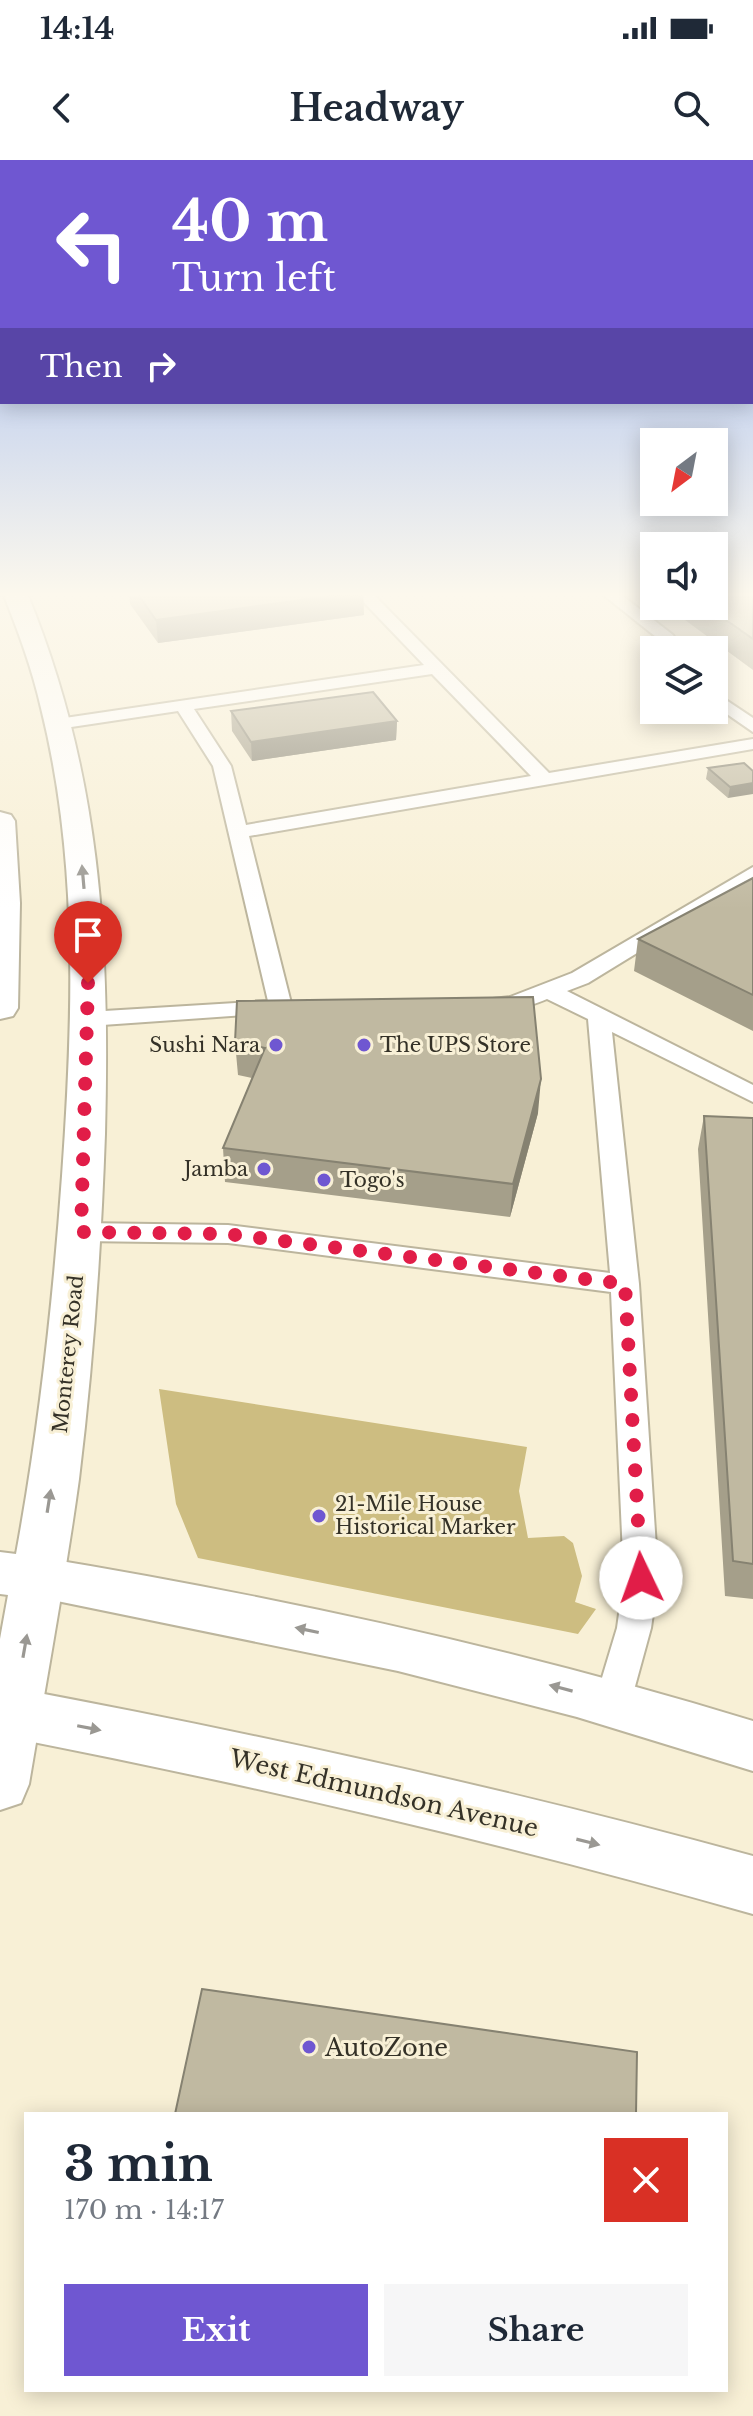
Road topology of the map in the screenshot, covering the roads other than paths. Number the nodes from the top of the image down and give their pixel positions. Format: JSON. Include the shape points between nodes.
{"nodes":[{"id":1,"x":51,"y":698,"type":"edge"},
{"id":2,"x":246,"y":698,"type":"edge"},
{"id":3,"x":465,"y":698,"type":"edge"},
{"id":4,"x":185,"y":708,"type":"junction"},
{"id":5,"x":728,"y":708,"type":"edge"},
{"id":6,"x":58,"y":724,"type":"junction"},
{"id":7,"x":753,"y":727,"type":"edge"},
{"id":8,"x":753,"y":744,"type":"edge"},
{"id":9,"x":545,"y":780,"type":"junction"},
{"id":10,"x":0,"y":821,"type":"edge"},
{"id":11,"x":238,"y":832,"type":"junction"},
{"id":12,"x":753,"y":873,"type":"edge"},
{"id":13,"x":2,"y":903,"type":"edge"},
{"id":14,"x":548,"y":990,"type":"junction"},
{"id":15,"x":462,"y":1005,"type":"edge"},
{"id":16,"x":0,"y":1008,"type":"edge"},
{"id":17,"x":599,"y":1016,"type":"junction"},
{"id":18,"x":88,"y":1019,"type":"junction"},
{"id":19,"x":753,"y":1095,"type":"edge"},
{"id":20,"x":81,"y":1232,"type":"junction"},
{"id":21,"x":625,"y":1284,"type":"junction"},
{"id":22,"x":19,"y":1576,"type":"edge"},
{"id":23,"x":613,"y":1701,"type":"junction"},
{"id":24,"x":6,"y":1712,"type":"edge"},
{"id":25,"x":753,"y":1746,"type":"edge"},
{"id":26,"x":0,"y":1784,"type":"edge"},
{"id":27,"x":753,"y":1885,"type":"edge"}],
"edges":[{"from":1,"to":6,"type":"main road","name":"Monterey Road"},
{"from":2,"to":4,"type":"lane"},
{"from":3,"to":9,"type":"lane"},
{"from":4,"to":6,"type":"lane"},
{"from":4,"to":11,"type":"lane","via":[[222,766]]},
{"from":5,"to":7,"type":"lane"},
{"from":18,"to":6,"type":"main road","name":"Monterey Road","one_way":true,"via":[[78,829]]},
{"from":8,"to":9,"type":"lane"},
{"from":9,"to":11,"type":"lane"},
{"from":10,"to":13,"type":"main road"},
{"from":11,"to":18,"type":"lane","via":[[288,1006]]},
{"from":12,"to":14,"type":"lane","via":[[580,978]]},
{"from":13,"to":16,"type":"main road"},
{"from":14,"to":15,"type":"lane","via":[[513,1004]]},
{"from":14,"to":17,"type":"lane"},
{"from":17,"to":19,"type":"lane"},
{"from":17,"to":21,"type":"lane"},
{"from":18,"to":20,"type":"main road","name":"Monterey Road"},
{"from":20,"to":21,"type":"lane","via":[[228,1234]]},
{"from":22,"to":20,"type":"main road","name":"Monterey Road","one_way":true,"via":[[60,1433]]},
{"from":21,"to":23,"type":"lane","via":[[641,1578],[634,1628]]},
{"from":23,"to":22,"type":"main road","one_way":true,"via":[[190,1604]]},
{"from":24,"to":22,"type":"main road","name":"Monterey Road","one_way":true},
{"from":23,"to":25,"type":"main road"},
{"from":24,"to":26,"type":"main road","name":"Monterey Road"},
{"from":24,"to":27,"type":"main road","name":"West Edmundson Avenue","one_way":true,"via":[[186,1746]]}]}
